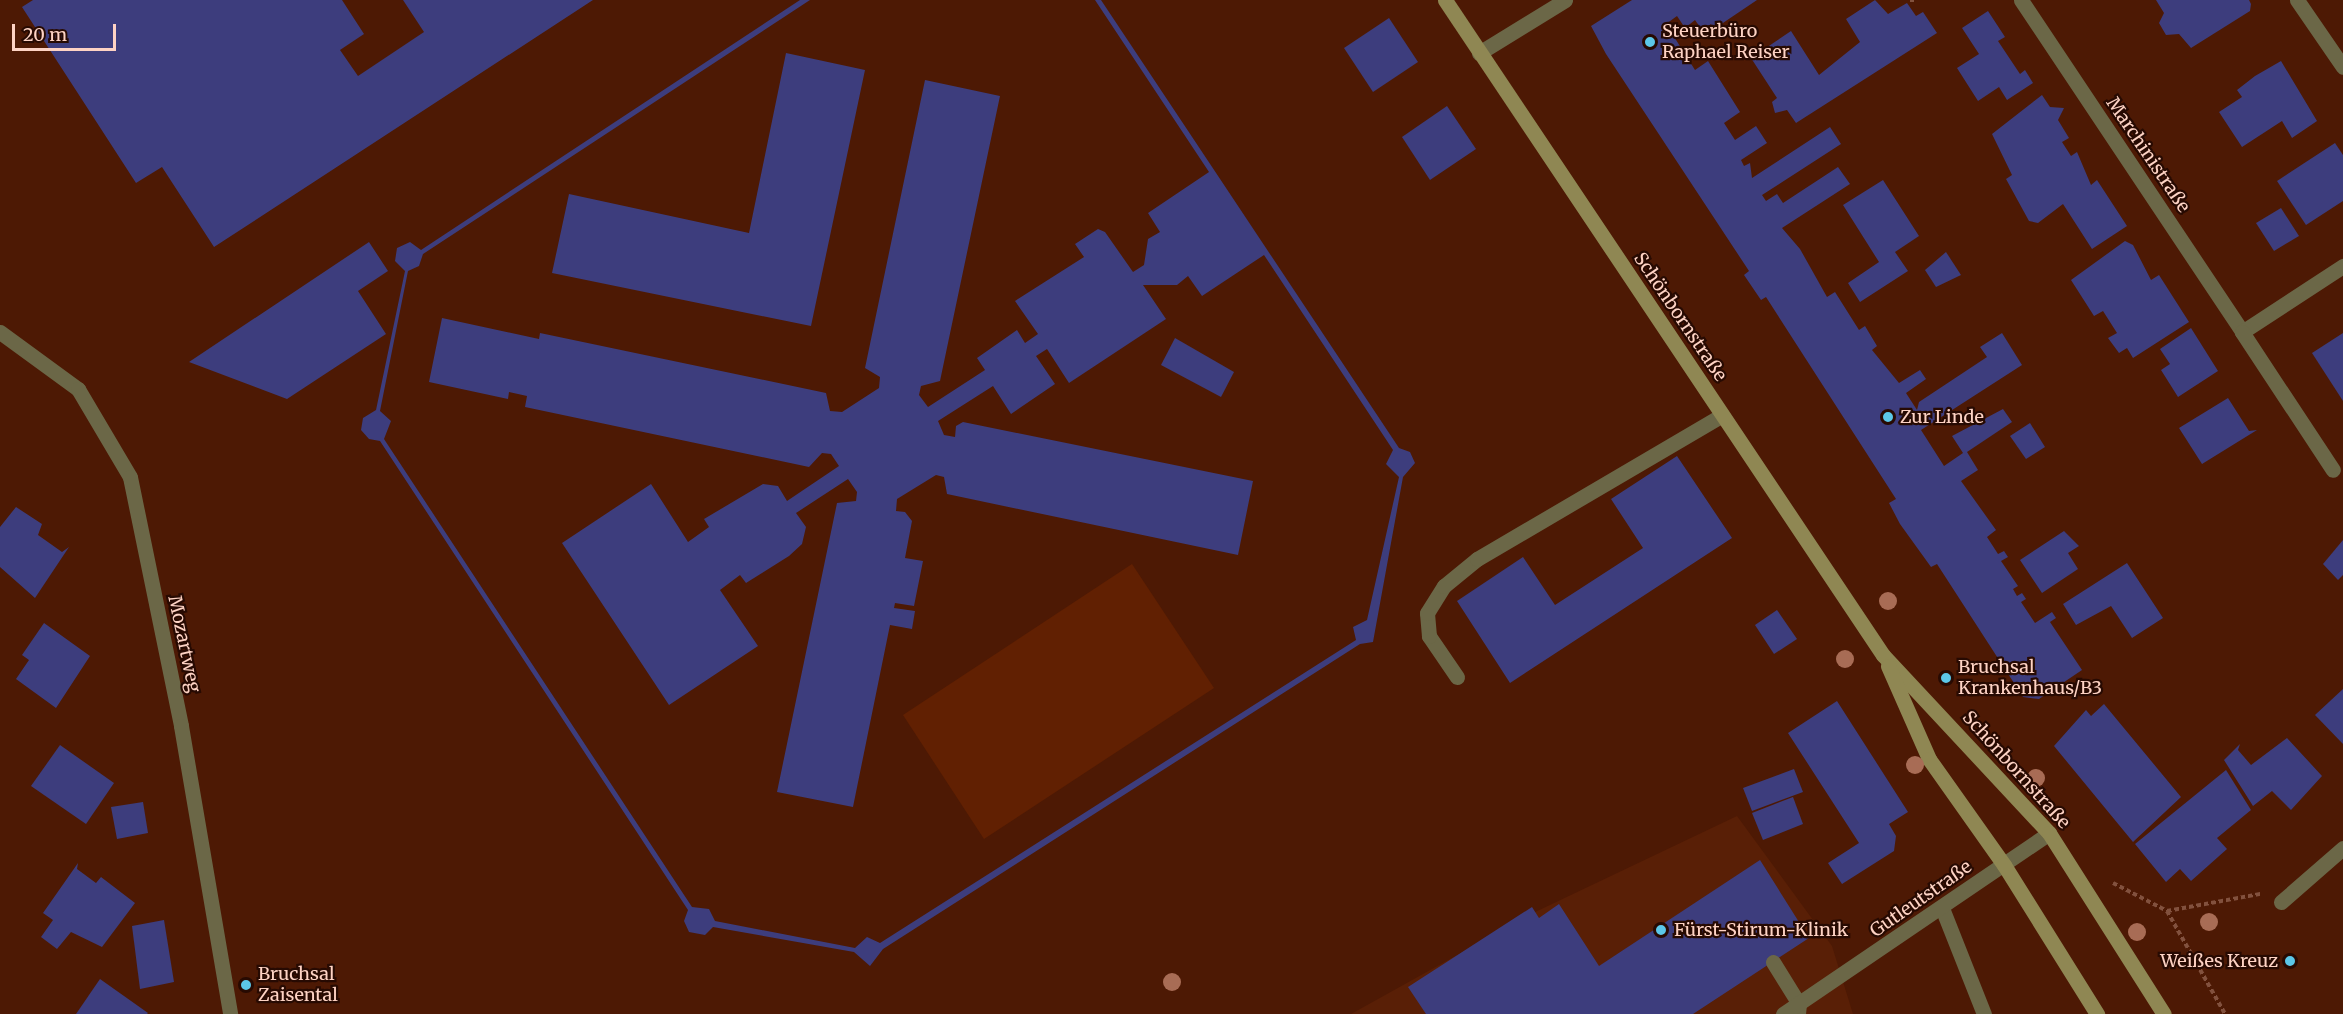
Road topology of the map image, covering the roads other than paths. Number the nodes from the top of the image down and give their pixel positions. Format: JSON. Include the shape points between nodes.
{"nodes":[{"id":1,"x":1445,"y":0,"type":"edge"},
{"id":2,"x":1564,"y":0,"type":"edge"},
{"id":3,"x":2021,"y":0,"type":"edge"},
{"id":4,"x":2296,"y":0,"type":"edge"},
{"id":5,"x":1479,"y":53,"type":"junction"},
{"id":6,"x":2343,"y":67,"type":"edge"},
{"id":7,"x":2343,"y":266,"type":"edge"},
{"id":8,"x":0,"y":332,"type":"edge"},
{"id":9,"x":2242,"y":332,"type":"junction"},
{"id":10,"x":1722,"y":415,"type":"junction"},
{"id":11,"x":2333,"y":471,"type":"dead end"},
{"id":12,"x":1883,"y":655,"type":"junction"},
{"id":13,"x":1457,"y":677,"type":"dead end"},
{"id":14,"x":2049,"y":834,"type":"junction"},
{"id":15,"x":2343,"y":848,"type":"edge"},
{"id":16,"x":2004,"y":865,"type":"junction"},
{"id":17,"x":2281,"y":902,"type":"road end"},
{"id":18,"x":1942,"y":908,"type":"junction"},
{"id":19,"x":1773,"y":962,"type":"dead end"},
{"id":20,"x":1799,"y":1009,"type":"edge"},
{"id":21,"x":230,"y":1014,"type":"edge"},
{"id":22,"x":1783,"y":1014,"type":"edge"},
{"id":23,"x":1983,"y":1014,"type":"edge"},
{"id":24,"x":2097,"y":1014,"type":"edge"},
{"id":25,"x":2164,"y":1014,"type":"edge"}],
"edges":[{"from":1,"to":5,"type":"main road","name":"Schönbornstraße"},
{"from":2,"to":5,"type":"street"},
{"from":3,"to":9,"type":"street","name":"Marchinistraße"},
{"from":4,"to":6,"type":"street"},
{"from":5,"to":10,"type":"main road","name":"Schönbornstraße"},
{"from":7,"to":9,"type":"street"},
{"from":8,"to":21,"type":"street","name":"Mozartweg","via":[[78,389],[130,477],[181,726]]},
{"from":9,"to":11,"type":"street","name":"Marchinistraße"},
{"from":10,"to":12,"type":"main road","name":"Schönbornstraße"},
{"from":10,"to":13,"type":"street","via":[[1477,559],[1444,586],[1427,613],[1429,636]]},
{"from":12,"to":14,"type":"main road","name":"Schönbornstraße"},
{"from":12,"to":16,"type":"main road","name":"Schönbornstraße","via":[[1929,759]]},
{"from":14,"to":16,"type":"street","name":"Gutleutstraße"},
{"from":14,"to":25,"type":"main road","name":"Schönbornstraße"},
{"from":15,"to":17,"type":"street"},
{"from":16,"to":18,"type":"street","name":"Gutleutstraße"},
{"from":16,"to":24,"type":"main road","name":"Schönbornstraße"},
{"from":18,"to":20,"type":"street","name":"Gutleutstraße"},
{"from":18,"to":23,"type":"street"},
{"from":19,"to":20,"type":"street"},
{"from":20,"to":22,"type":"street","name":"Gutleutstraße"}]}
